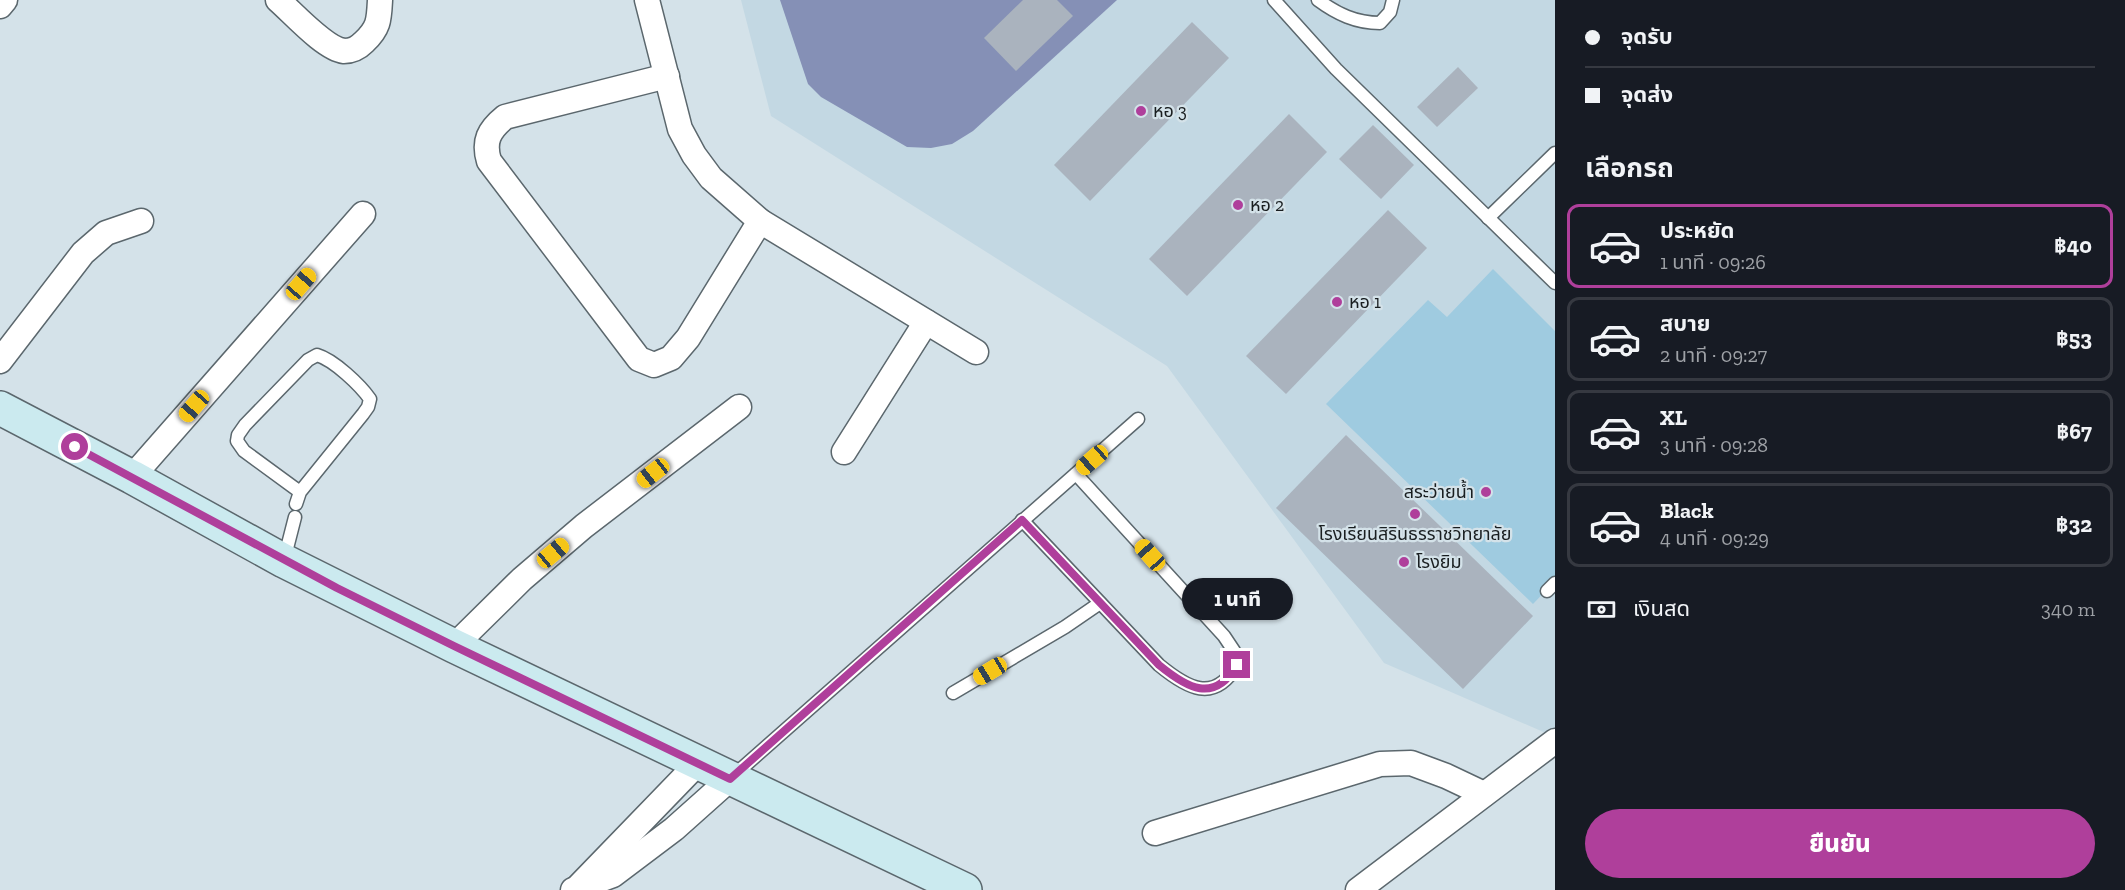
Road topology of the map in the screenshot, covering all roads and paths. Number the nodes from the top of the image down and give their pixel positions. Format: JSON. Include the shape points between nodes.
{"nodes":[{"id":1,"x":5,"y":0,"type":"edge"},
{"id":2,"x":278,"y":0,"type":"edge"},
{"id":3,"x":380,"y":0,"type":"edge"},
{"id":4,"x":647,"y":0,"type":"edge"},
{"id":5,"x":1274,"y":0,"type":"edge"},
{"id":6,"x":1318,"y":0,"type":"edge"},
{"id":7,"x":1393,"y":0,"type":"edge"},
{"id":8,"x":0,"y":6,"type":"edge"},
{"id":9,"x":667,"y":76,"type":"junction"},
{"id":10,"x":1555,"y":153,"type":"edge"},
{"id":11,"x":363,"y":214,"type":"dead end"},
{"id":12,"x":1488,"y":218,"type":"junction"},
{"id":13,"x":141,"y":221,"type":"dead end"},
{"id":14,"x":760,"y":221,"type":"junction"},
{"id":15,"x":1555,"y":283,"type":"edge"},
{"id":16,"x":926,"y":322,"type":"junction"},
{"id":17,"x":976,"y":351,"type":"dead end"},
{"id":18,"x":0,"y":361,"type":"edge"},
{"id":19,"x":739,"y":407,"type":"dead end"},
{"id":20,"x":0,"y":408,"type":"edge"},
{"id":21,"x":1138,"y":418,"type":"dead end"},
{"id":22,"x":844,"y":452,"type":"dead end"},
{"id":23,"x":1076,"y":474,"type":"junction"},
{"id":24,"x":132,"y":477,"type":"junction"},
{"id":25,"x":298,"y":498,"type":"joint"},
{"id":26,"x":295,"y":517,"type":"dead end"},
{"id":27,"x":1022,"y":520,"type":"junction"},
{"id":28,"x":284,"y":561,"type":"junction"},
{"id":29,"x":1100,"y":603,"type":"junction"},
{"id":30,"x":454,"y":646,"type":"junction"},
{"id":31,"x":953,"y":693,"type":"dead end"},
{"id":32,"x":1555,"y":741,"type":"edge"},
{"id":33,"x":698,"y":763,"type":"junction"},
{"id":34,"x":730,"y":779,"type":"junction"},
{"id":35,"x":1484,"y":794,"type":"junction"},
{"id":36,"x":1155,"y":833,"type":"dead end"},
{"id":37,"x":613,"y":875,"type":"edge"},
{"id":38,"x":575,"y":889,"type":"edge"},
{"id":39,"x":965,"y":890,"type":"edge"},
{"id":40,"x":1358,"y":890,"type":"edge"}],
"edges":[{"from":1,"to":8,"type":"street"},
{"from":2,"to":3,"type":"street","via":[[328,44],[343,51],[357,49],[375,32]]},
{"from":4,"to":9,"type":"street"},
{"from":5,"to":12,"type":"lane","via":[[1335,69]]},
{"from":6,"to":7,"type":"lane","via":[[1336,13],[1365,23],[1380,23],[1390,12]]},
{"from":9,"to":14,"type":"street","via":[[680,129],[694,155],[711,178]]},
{"from":9,"to":14,"type":"street","via":[[506,117],[488,135],[485,149],[489,161],[639,359],[654,365],[671,358],[688,338]]},
{"from":10,"to":12,"type":"lane"},
{"from":11,"to":24,"type":"street"},
{"from":12,"to":15,"type":"lane"},
{"from":13,"to":18,"type":"street","via":[[106,234],[84,253]]},
{"from":14,"to":16,"type":"street"},
{"from":16,"to":17,"type":"street"},
{"from":16,"to":22,"type":"street"},
{"from":19,"to":30,"type":"street","via":[[584,526],[522,579]]},
{"from":20,"to":24,"type":"main road"},
{"from":21,"to":23,"type":"lane"},
{"from":23,"to":27,"type":"lane"},
{"from":23,"to":29,"type":"lane","via":[[1224,636],[1237,665],[1229,679],[1219,686],[1190,687],[1159,665]]},
{"from":24,"to":28,"type":"main road"},
{"from":25,"to":25,"type":"lane","via":[[237,441],[245,425],[317,355],[326,357],[370,399],[363,414]]},
{"from":26,"to":28,"type":"lane"},
{"from":27,"to":29,"type":"lane"},
{"from":27,"to":34,"type":"lane"},
{"from":28,"to":30,"type":"main road"},
{"from":29,"to":31,"type":"lane"},
{"from":30,"to":33,"type":"main road"},
{"from":32,"to":35,"type":"street"},
{"from":33,"to":34,"type":"main road"},
{"from":33,"to":37,"type":"street"},
{"from":34,"to":37,"type":"street","via":[[674,829]]},
{"from":34,"to":39,"type":"main road"},
{"from":35,"to":36,"type":"street","via":[[1411,763],[1380,764]]},
{"from":35,"to":40,"type":"street"},
{"from":37,"to":38,"type":"street"}]}
